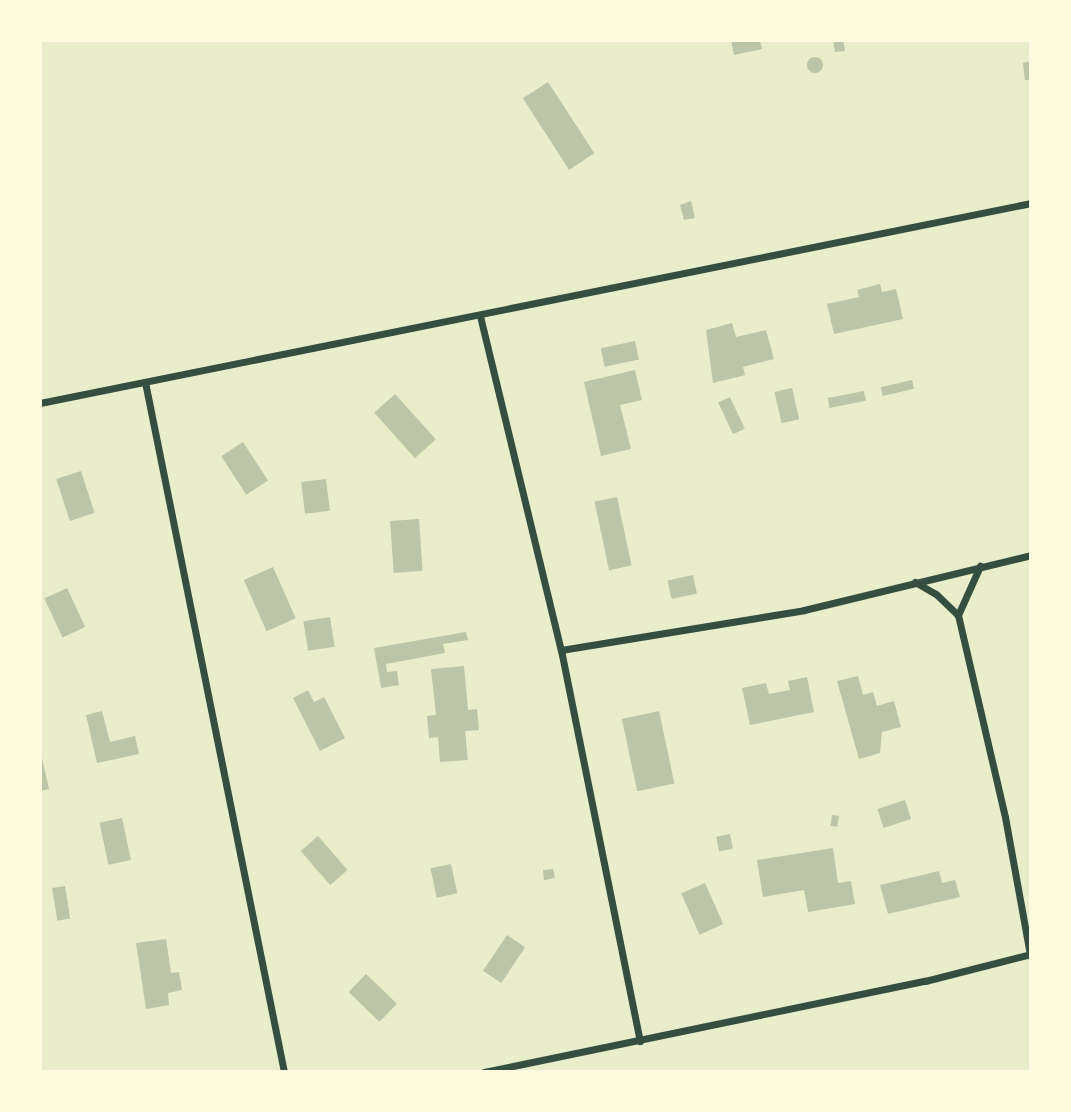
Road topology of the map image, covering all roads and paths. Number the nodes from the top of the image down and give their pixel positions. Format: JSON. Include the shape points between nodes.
{"nodes":[{"id":1,"x":1031,"y":203,"type":"edge"},
{"id":2,"x":480,"y":316,"type":"junction"},
{"id":3,"x":145,"y":382,"type":"junction"},
{"id":4,"x":40,"y":403,"type":"edge"},
{"id":5,"x":1031,"y":555,"type":"edge"},
{"id":6,"x":980,"y":566,"type":"junction"},
{"id":7,"x":915,"y":582,"type":"junction"},
{"id":8,"x":958,"y":615,"type":"junction"},
{"id":9,"x":561,"y":650,"type":"junction"},
{"id":10,"x":1030,"y":954,"type":"edge"},
{"id":11,"x":640,"y":1041,"type":"junction"},
{"id":12,"x":284,"y":1072,"type":"edge"},
{"id":13,"x":484,"y":1072,"type":"edge"}],
"edges":[{"from":1,"to":2,"type":"street"},
{"from":2,"to":3,"type":"street"},
{"from":2,"to":9,"type":"street"},
{"from":3,"to":4,"type":"street"},
{"from":3,"to":12,"type":"street"},
{"from":5,"to":6,"type":"street"},
{"from":6,"to":7,"type":"street"},
{"from":6,"to":8,"type":"street"},
{"from":7,"to":8,"type":"street"},
{"from":7,"to":9,"type":"street","via":[[804,610]]},
{"from":8,"to":10,"type":"street","via":[[1005,817]]},
{"from":9,"to":11,"type":"street"},
{"from":10,"to":11,"type":"street"},
{"from":11,"to":13,"type":"street"}]}
